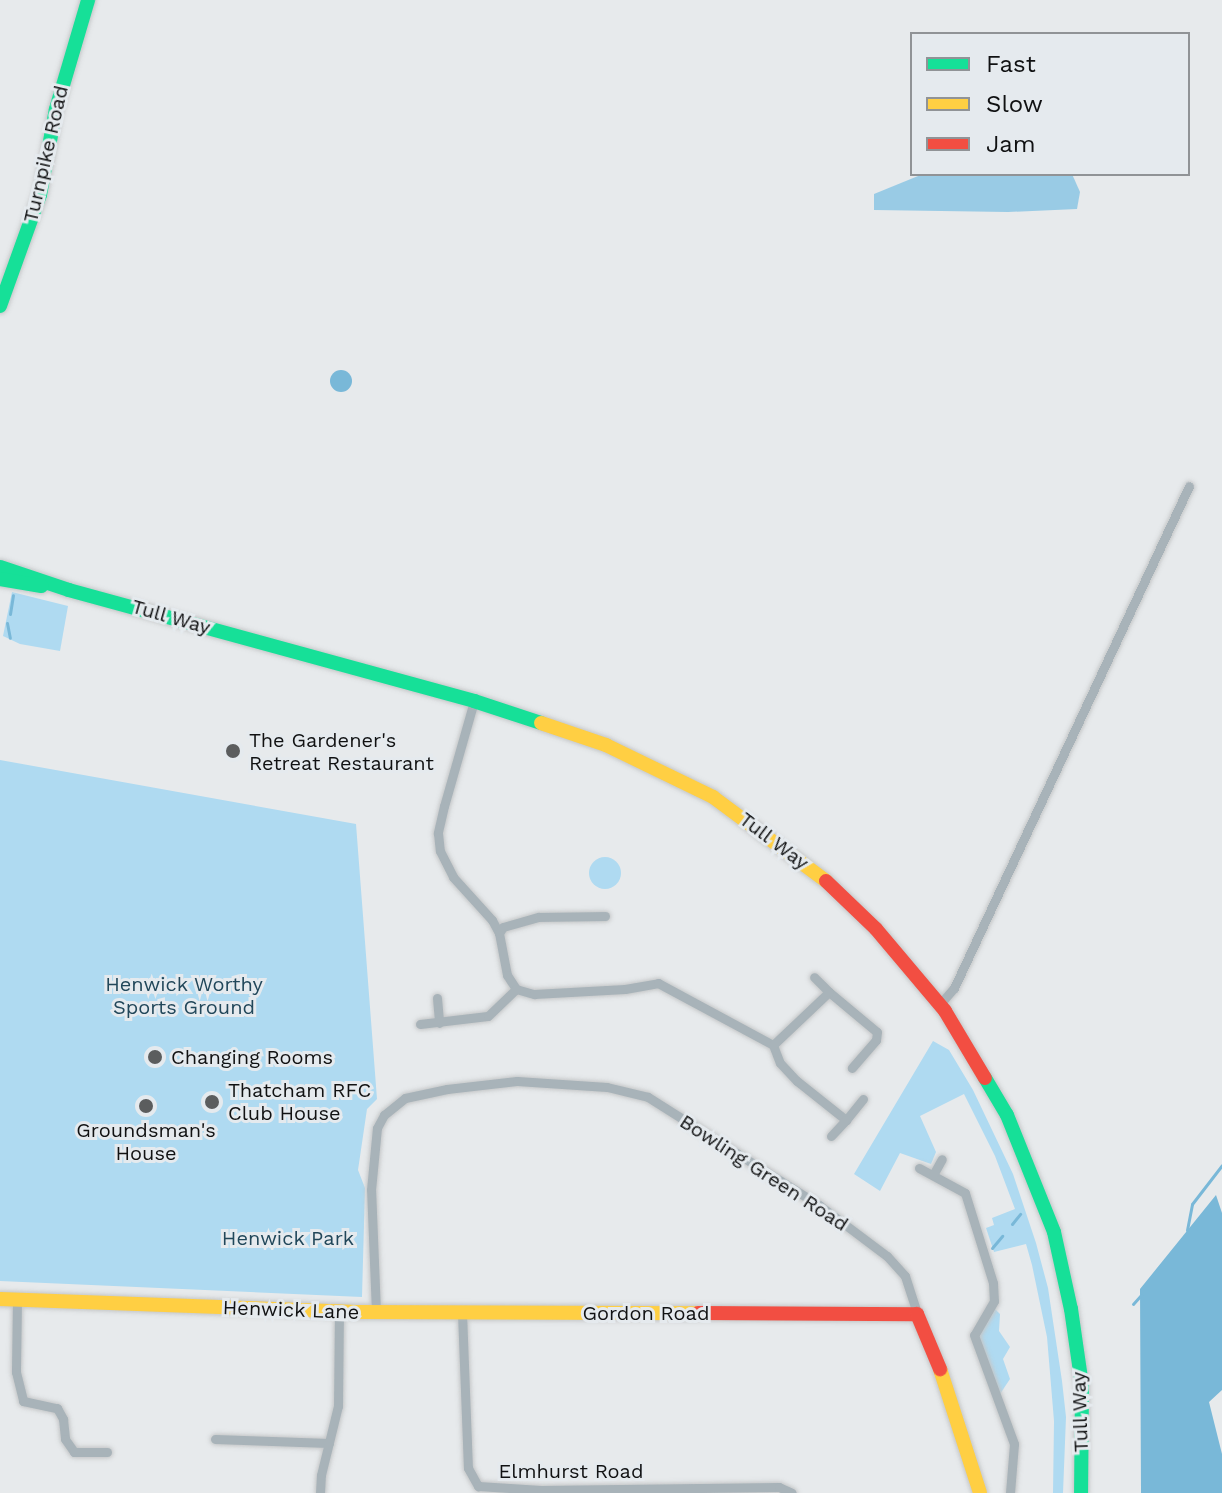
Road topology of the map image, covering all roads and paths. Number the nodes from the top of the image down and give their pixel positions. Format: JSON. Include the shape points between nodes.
{"nodes":[{"id":1,"x":88,"y":0,"type":"edge"},
{"id":2,"x":0,"y":306,"type":"edge"},
{"id":3,"x":1189,"y":486,"type":"dead end"},
{"id":4,"x":0,"y":567,"type":"edge"},
{"id":5,"x":0,"y":579,"type":"edge"},
{"id":6,"x":69,"y":590,"type":"junction"},
{"id":7,"x":474,"y":701,"type":"junction"},
{"id":8,"x":605,"y":916,"type":"dead end"},
{"id":9,"x":499,"y":933,"type":"junction"},
{"id":10,"x":814,"y":977,"type":"dead end"},
{"id":11,"x":516,"y":989,"type":"junction"},
{"id":12,"x":829,"y":992,"type":"junction"},
{"id":13,"x":437,"y":998,"type":"dead end"},
{"id":14,"x":940,"y":1004,"type":"junction"},
{"id":15,"x":439,"y":1023,"type":"junction"},
{"id":16,"x":420,"y":1024,"type":"dead end"},
{"id":17,"x":773,"y":1045,"type":"junction"},
{"id":18,"x":852,"y":1068,"type":"dead end"},
{"id":19,"x":863,"y":1099,"type":"dead end"},
{"id":20,"x":388,"y":1110,"type":"joint"},
{"id":21,"x":846,"y":1120,"type":"junction"},
{"id":22,"x":831,"y":1136,"type":"dead end"},
{"id":23,"x":942,"y":1159,"type":"dead end"},
{"id":24,"x":919,"y":1168,"type":"dead end"},
{"id":25,"x":933,"y":1175,"type":"junction"},
{"id":26,"x":0,"y":1299,"type":"edge"},
{"id":27,"x":17,"y":1299,"type":"junction"},
{"id":28,"x":339,"y":1312,"type":"junction"},
{"id":29,"x":376,"y":1312,"type":"junction"},
{"id":30,"x":462,"y":1313,"type":"junction"},
{"id":31,"x":917,"y":1314,"type":"junction"},
{"id":32,"x":215,"y":1439,"type":"dead end"},
{"id":33,"x":329,"y":1443,"type":"junction"},
{"id":34,"x":107,"y":1452,"type":"dead end"},
{"id":35,"x":541,"y":1492,"type":"edge"},
{"id":36,"x":320,"y":1493,"type":"edge"},
{"id":37,"x":792,"y":1493,"type":"edge"},
{"id":38,"x":980,"y":1493,"type":"edge"},
{"id":39,"x":1010,"y":1493,"type":"edge"},
{"id":40,"x":1081,"y":1493,"type":"edge"}],
"edges":[{"from":1,"to":2,"type":"street","name":"Turnpike Road","via":[[56,109],[40,195]]},
{"from":3,"to":14,"type":"street","via":[[954,988]]},
{"from":4,"to":6,"type":"street","name":"Tull Way"},
{"from":5,"to":6,"type":"street","name":"Tull Way"},
{"from":6,"to":7,"type":"street","name":"Tull Way"},
{"from":7,"to":9,"type":"street","via":[[438,833],[453,877],[483,906]]},
{"from":7,"to":14,"type":"street","name":"Tull Way","via":[[621,751],[738,813],[855,907]]},
{"from":8,"to":9,"type":"street","via":[[539,917],[503,927]]},
{"from":9,"to":11,"type":"street","via":[[507,975]]},
{"from":10,"to":12,"type":"street"},
{"from":11,"to":15,"type":"street","via":[[488,1016]]},
{"from":11,"to":17,"type":"street","via":[[534,994],[658,983]]},
{"from":12,"to":17,"type":"street"},
{"from":12,"to":18,"type":"street","via":[[877,1032]]},
{"from":13,"to":15,"type":"street"},
{"from":14,"to":40,"type":"street","name":"Tull Way","via":[[1007,1115],[1054,1232],[1082,1385]]},
{"from":15,"to":16,"type":"street"},
{"from":17,"to":21,"type":"street","via":[[780,1063],[797,1081]]},
{"from":19,"to":21,"type":"street"},
{"from":20,"to":29,"type":"street","name":"Henwick Lane","via":[[377,1128],[371,1190]]},
{"from":20,"to":31,"type":"street","name":"Bowling Green Road","via":[[405,1098],[517,1081],[637,1093],[819,1205],[887,1256],[905,1276]]},
{"from":21,"to":22,"type":"street"},
{"from":23,"to":25,"type":"street"},
{"from":24,"to":25,"type":"street"},
{"from":25,"to":39,"type":"street","via":[[967,1197],[995,1290],[974,1333],[1014,1444]]},
{"from":26,"to":27,"type":"street","name":"Henwick Lane"},
{"from":27,"to":28,"type":"street","name":"Henwick Lane"},
{"from":27,"to":34,"type":"street","via":[[16,1372],[23,1401],[57,1408],[74,1452]]},
{"from":28,"to":29,"type":"street","name":"Henwick Lane"},
{"from":28,"to":33,"type":"street","via":[[339,1394]]},
{"from":29,"to":30,"type":"street","name":"Gordon Road"},
{"from":30,"to":31,"type":"street","name":"Gordon Road"},
{"from":30,"to":35,"type":"street","name":"Elmhurst Road","via":[[470,1477],[485,1488]]},
{"from":31,"to":38,"type":"street","name":"Bowling Green Road"},
{"from":32,"to":33,"type":"street"},
{"from":33,"to":36,"type":"street"},
{"from":35,"to":37,"type":"street","name":"Elmhurst Road","via":[[779,1487]]}]}
